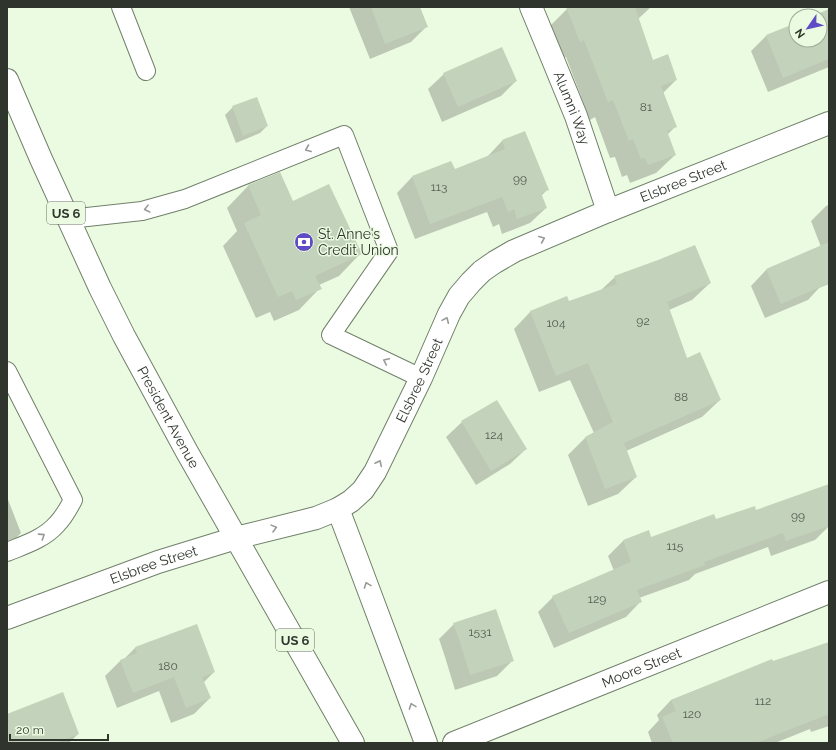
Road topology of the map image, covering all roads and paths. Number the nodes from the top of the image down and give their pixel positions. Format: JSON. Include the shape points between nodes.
{"nodes":[{"id":1,"x":120,"y":7,"type":"edge"},
{"id":2,"x":531,"y":7,"type":"edge"},
{"id":3,"x":146,"y":71,"type":"dead end"},
{"id":4,"x":8,"y":87,"type":"edge"},
{"id":5,"x":829,"y":123,"type":"edge"},
{"id":6,"x":608,"y":211,"type":"junction"},
{"id":7,"x":68,"y":219,"type":"junction"},
{"id":8,"x":7,"y":371,"type":"edge"},
{"id":9,"x":421,"y":378,"type":"junction"},
{"id":10,"x":338,"y":510,"type":"junction"},
{"id":11,"x":236,"y":538,"type":"junction"},
{"id":12,"x":7,"y":552,"type":"edge"},
{"id":13,"x":829,"y":592,"type":"edge"},
{"id":14,"x":7,"y":618,"type":"edge"},
{"id":15,"x":352,"y":743,"type":"edge"},
{"id":16,"x":426,"y":743,"type":"edge"},
{"id":17,"x":454,"y":743,"type":"edge"}],
"edges":[{"from":1,"to":3,"type":"lane"},
{"from":2,"to":6,"type":"street","name":"Alumni Way","via":[[576,116]]},
{"from":4,"to":7,"type":"street","name":"President Avenue","number":"US 6"},
{"from":5,"to":6,"type":"street","name":"Elsbree Street"},
{"from":9,"to":6,"type":"street","name":"Elsbree Street","one_way":true,"via":[[459,296],[482,271],[514,251]]},
{"from":9,"to":7,"type":"lane","one_way":true,"via":[[331,336],[389,251],[344,135],[164,205],[142,211]]},
{"from":7,"to":11,"type":"street","name":"President Avenue","number":"US 6","via":[[128,343]]},
{"from":12,"to":8,"type":"lane","one_way":true,"via":[[30,543],[56,526],[73,500]]},
{"from":10,"to":9,"type":"street","name":"Elsbree Street","one_way":true,"via":[[363,490]]},
{"from":11,"to":10,"type":"street","name":"Elsbree Street","one_way":true},
{"from":16,"to":10,"type":"street","one_way":true},
{"from":11,"to":14,"type":"street","name":"Elsbree Street","via":[[158,562]]},
{"from":11,"to":15,"type":"street","name":"President Avenue","number":"US 6"},
{"from":13,"to":17,"type":"street","name":"Moore Street"}]}
